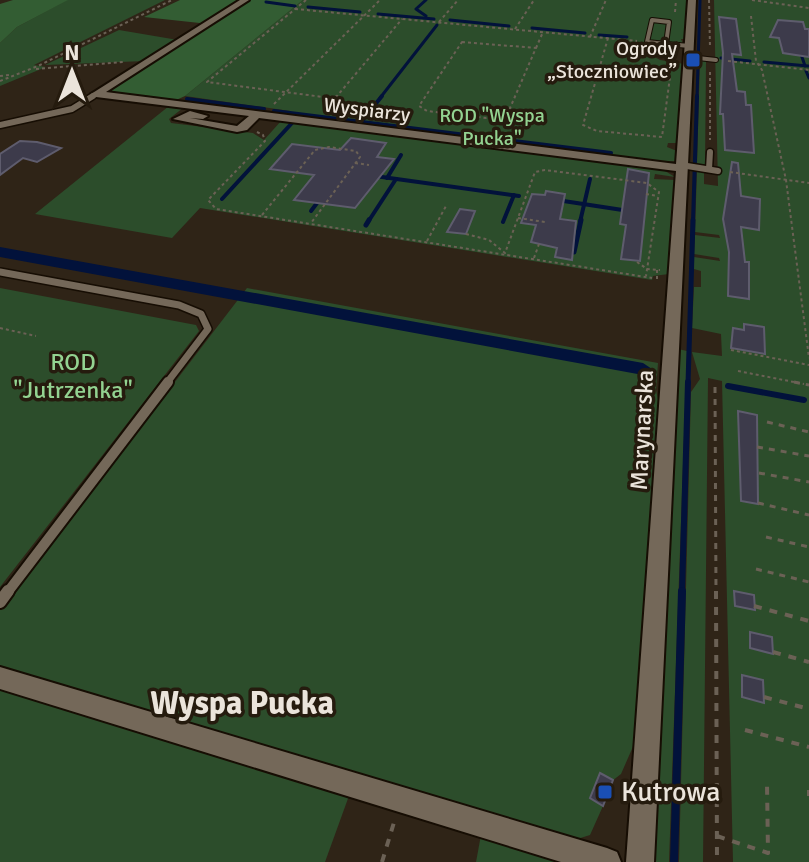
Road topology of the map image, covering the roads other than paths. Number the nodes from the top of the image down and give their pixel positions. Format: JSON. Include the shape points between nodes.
{"nodes":[{"id":1,"x":245,"y":0,"type":"edge"},
{"id":2,"x":692,"y":0,"type":"edge"},
{"id":3,"x":666,"y":44,"type":"junction"},
{"id":4,"x":694,"y":55,"type":"junction"},
{"id":5,"x":713,"y":60,"type":"road end"},
{"id":6,"x":96,"y":94,"type":"junction"},
{"id":7,"x":251,"y":122,"type":"junction"},
{"id":8,"x":0,"y":125,"type":"edge"},
{"id":9,"x":710,"y":152,"type":"road end"},
{"id":10,"x":683,"y":166,"type":"junction"},
{"id":11,"x":708,"y":169,"type":"junction"},
{"id":12,"x":718,"y":171,"type":"road end"},
{"id":13,"x":0,"y":272,"type":"edge"},
{"id":14,"x":0,"y":602,"type":"edge"},
{"id":15,"x":0,"y":678,"type":"edge"},
{"id":16,"x":607,"y":862,"type":"edge"},
{"id":17,"x":640,"y":862,"type":"edge"}],
"edges":[{"from":1,"to":6,"type":"street"},
{"from":2,"to":4,"type":"street","name":"Marynarska"},
{"from":3,"to":3,"type":"lane","via":[[647,42],[652,20],[669,22]]},
{"from":3,"to":4,"type":"lane"},
{"from":4,"to":5,"type":"lane"},
{"from":4,"to":10,"type":"street","name":"Marynarska"},
{"from":6,"to":7,"type":"street","name":"Wyspiarzy"},
{"from":6,"to":8,"type":"lane","via":[[72,109]]},
{"from":7,"to":7,"type":"street","via":[[190,114],[178,119],[180,122]]},
{"from":7,"to":10,"type":"street","name":"Wyspiarzy"},
{"from":9,"to":11,"type":"lane"},
{"from":10,"to":11,"type":"lane"},
{"from":10,"to":17,"type":"street","name":"Marynarska"},
{"from":11,"to":12,"type":"lane"},
{"from":13,"to":14,"type":"lane","via":[[179,305],[201,314],[208,329]]},
{"from":15,"to":16,"type":"street"}]}
